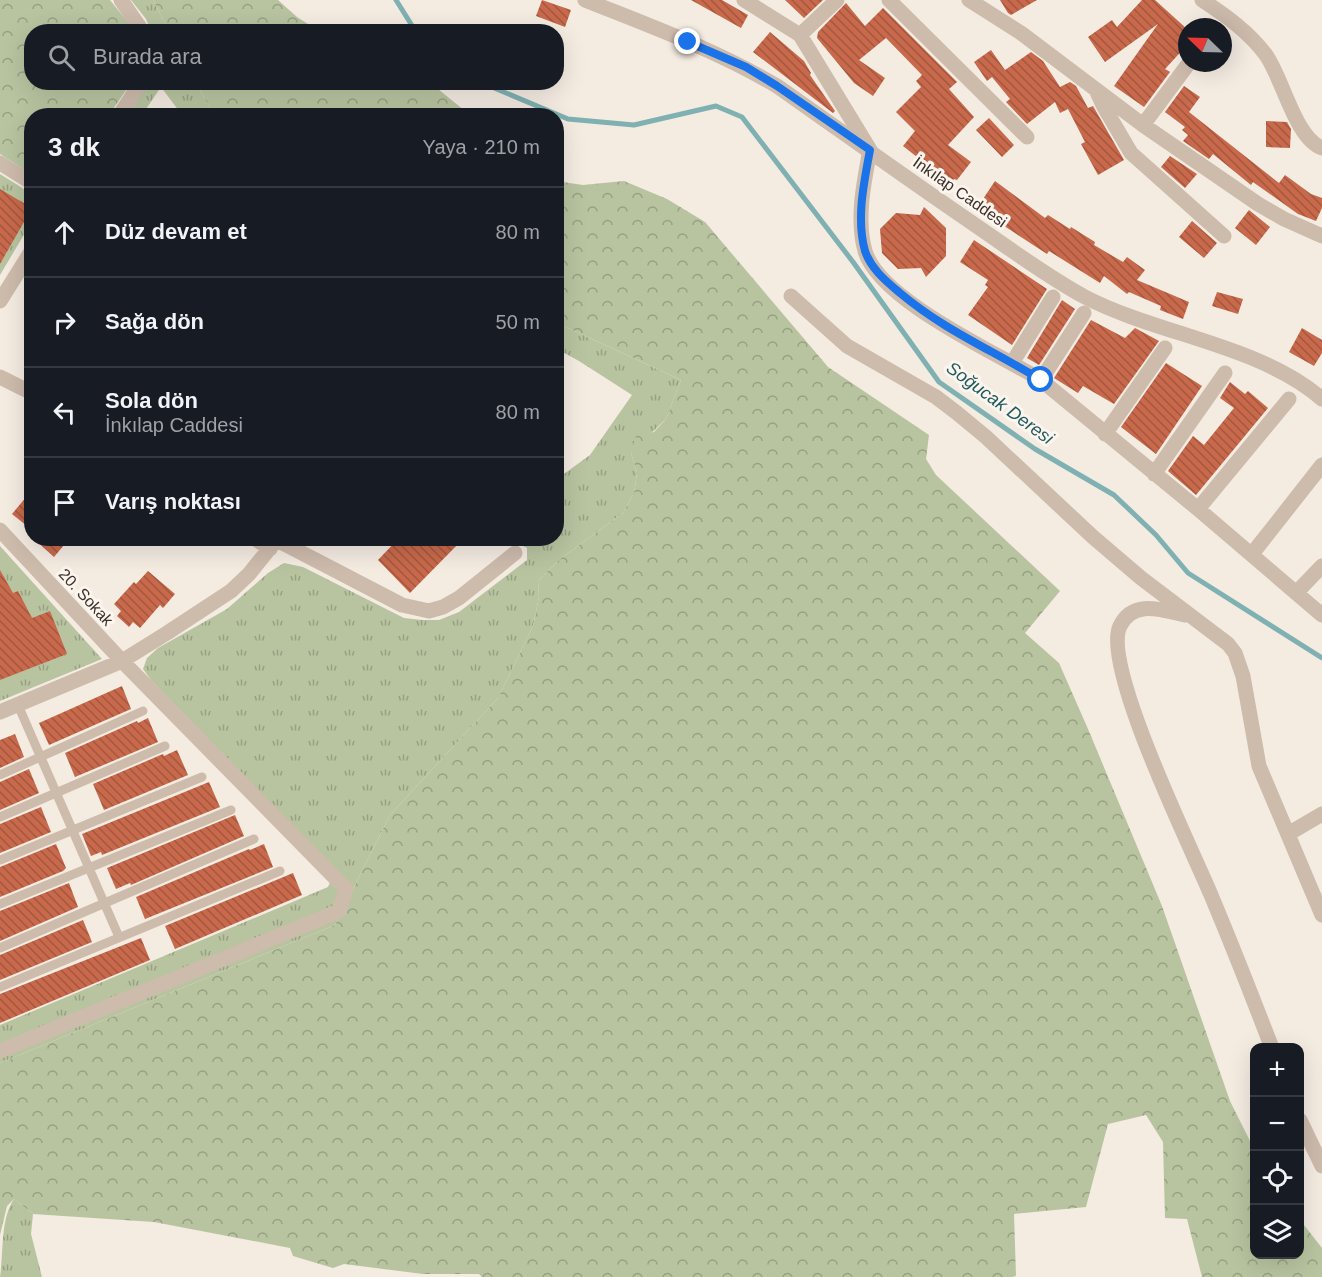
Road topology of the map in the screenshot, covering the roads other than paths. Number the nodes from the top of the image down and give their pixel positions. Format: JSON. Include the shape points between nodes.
{"nodes":[{"id":1,"x":121,"y":0,"type":"edge"},
{"id":2,"x":585,"y":0,"type":"edge"},
{"id":3,"x":744,"y":0,"type":"edge"},
{"id":4,"x":837,"y":0,"type":"edge"},
{"id":5,"x":890,"y":0,"type":"edge"},
{"id":6,"x":970,"y":0,"type":"edge"},
{"id":7,"x":1202,"y":0,"type":"edge"},
{"id":8,"x":1218,"y":18,"type":"edge"},
{"id":9,"x":138,"y":24,"type":"edge"},
{"id":10,"x":1232,"y":27,"type":"edge"},
{"id":11,"x":800,"y":35,"type":"junction"},
{"id":12,"x":1182,"y":72,"type":"edge"},
{"id":13,"x":1096,"y":89,"type":"junction"},
{"id":14,"x":136,"y":90,"type":"edge"},
{"id":15,"x":124,"y":108,"type":"edge"},
{"id":16,"x":1143,"y":125,"type":"junction"},
{"id":17,"x":1028,"y":137,"type":"dead end"},
{"id":18,"x":1322,"y":148,"type":"edge"},
{"id":19,"x":870,"y":150,"type":"junction"},
{"id":20,"x":0,"y":163,"type":"edge"},
{"id":21,"x":24,"y":178,"type":"edge"},
{"id":22,"x":1224,"y":236,"type":"dead end"},
{"id":23,"x":1322,"y":236,"type":"edge"},
{"id":24,"x":24,"y":263,"type":"edge"},
{"id":25,"x":791,"y":296,"type":"dead end"},
{"id":26,"x":1053,"y":297,"type":"dead end"},
{"id":27,"x":0,"y":301,"type":"edge"},
{"id":28,"x":1084,"y":313,"type":"dead end"},
{"id":29,"x":1165,"y":348,"type":"dead end"},
{"id":30,"x":1012,"y":363,"type":"junction"},
{"id":31,"x":1224,"y":373,"type":"dead end"},
{"id":32,"x":0,"y":376,"type":"edge"},
{"id":33,"x":1041,"y":380,"type":"junction"},
{"id":34,"x":24,"y":389,"type":"edge"},
{"id":35,"x":1289,"y":399,"type":"dead end"},
{"id":36,"x":1322,"y":399,"type":"edge"},
{"id":37,"x":1105,"y":434,"type":"junction"},
{"id":38,"x":1322,"y":465,"type":"edge"},
{"id":39,"x":1154,"y":474,"type":"junction"},
{"id":40,"x":1198,"y":509,"type":"junction"},
{"id":41,"x":0,"y":530,"type":"edge"},
{"id":42,"x":272,"y":546,"type":"edge"},
{"id":43,"x":281,"y":546,"type":"edge"},
{"id":44,"x":514,"y":553,"type":"dead end"},
{"id":45,"x":1252,"y":554,"type":"junction"},
{"id":46,"x":1322,"y":566,"type":"edge"},
{"id":47,"x":1296,"y":593,"type":"junction"},
{"id":48,"x":1322,"y":615,"type":"edge"},
{"id":49,"x":1191,"y":616,"type":"junction"},
{"id":50,"x":122,"y":662,"type":"junction"},
{"id":51,"x":18,"y":705,"type":"junction"},
{"id":52,"x":143,"y":711,"type":"dead end"},
{"id":53,"x":0,"y":712,"type":"edge"},
{"id":54,"x":165,"y":746,"type":"dead end"},
{"id":55,"x":41,"y":758,"type":"junction"},
{"id":56,"x":0,"y":775,"type":"edge"},
{"id":57,"x":202,"y":777,"type":"dead end"},
{"id":58,"x":56,"y":793,"type":"junction"},
{"id":59,"x":231,"y":810,"type":"dead end"},
{"id":60,"x":1322,"y":814,"type":"edge"},
{"id":61,"x":0,"y":817,"type":"edge"},
{"id":62,"x":72,"y":829,"type":"junction"},
{"id":63,"x":1288,"y":834,"type":"junction"},
{"id":64,"x":254,"y":839,"type":"dead end"},
{"id":65,"x":0,"y":860,"type":"edge"},
{"id":66,"x":88,"y":869,"type":"junction"},
{"id":67,"x":280,"y":871,"type":"dead end"},
{"id":68,"x":0,"y":904,"type":"edge"},
{"id":69,"x":104,"y":904,"type":"junction"},
{"id":70,"x":1322,"y":915,"type":"edge"},
{"id":71,"x":118,"y":937,"type":"junction"},
{"id":72,"x":0,"y":948,"type":"edge"},
{"id":73,"x":0,"y":987,"type":"edge"},
{"id":74,"x":1270,"y":1043,"type":"edge"},
{"id":75,"x":0,"y":1051,"type":"edge"},
{"id":76,"x":1304,"y":1130,"type":"edge"},
{"id":77,"x":1322,"y":1166,"type":"edge"}],
"edges":[{"from":1,"to":9,"type":"street"},
{"from":2,"to":19,"type":"street","name":"İnkılap Caddesi","via":[[746,67]]},
{"from":3,"to":11,"type":"street"},
{"from":4,"to":11,"type":"street"},
{"from":5,"to":17,"type":"street"},
{"from":6,"to":13,"type":"street"},
{"from":7,"to":8,"type":"street"},
{"from":10,"to":18,"type":"street","via":[[1250,37],[1265,53],[1278,73],[1298,124],[1307,138]]},
{"from":11,"to":19,"type":"street"},
{"from":12,"to":16,"type":"street"},
{"from":13,"to":16,"type":"street"},
{"from":13,"to":22,"type":"street","via":[[1131,153]]},
{"from":14,"to":15,"type":"street"},
{"from":16,"to":23,"type":"street","via":[[1258,204]]},
{"from":19,"to":30,"type":"street","via":[[862,214],[863,239],[872,265],[923,312]]},
{"from":19,"to":36,"type":"street","name":"İnkılap Caddesi","via":[[990,236],[1083,296],[1264,365]]},
{"from":20,"to":21,"type":"street"},
{"from":24,"to":27,"type":"street"},
{"from":25,"to":49,"type":"street","via":[[847,346],[957,413],[1093,537]]},
{"from":26,"to":30,"type":"street"},
{"from":28,"to":33,"type":"street"},
{"from":29,"to":37,"type":"street"},
{"from":30,"to":33,"type":"street"},
{"from":31,"to":39,"type":"street"},
{"from":32,"to":34,"type":"street"},
{"from":33,"to":37,"type":"street"},
{"from":35,"to":40,"type":"street"},
{"from":37,"to":39,"type":"street"},
{"from":38,"to":45,"type":"street"},
{"from":39,"to":40,"type":"street"},
{"from":40,"to":45,"type":"street"},
{"from":41,"to":50,"type":"street","name":"20. Sokak"},
{"from":42,"to":50,"type":"street","via":[[231,591]]},
{"from":43,"to":44,"type":"street","via":[[402,606],[429,611],[459,597]]},
{"from":45,"to":47,"type":"street"},
{"from":46,"to":47,"type":"street"},
{"from":47,"to":48,"type":"street"},
{"from":49,"to":63,"type":"street","via":[[1221,637],[1235,653],[1243,676],[1258,766]]},
{"from":49,"to":74,"type":"street","via":[[1153,608],[1134,611],[1119,627],[1117,653],[1146,748]]},
{"from":50,"to":51,"type":"street"},
{"from":50,"to":75,"type":"street","name":"20. Sokak","via":[[346,889],[339,911]]},
{"from":51,"to":53,"type":"street"},
{"from":51,"to":55,"type":"lane"},
{"from":52,"to":55,"type":"lane"},
{"from":54,"to":58,"type":"lane"},
{"from":55,"to":56,"type":"lane"},
{"from":55,"to":58,"type":"lane"},
{"from":57,"to":62,"type":"lane"},
{"from":58,"to":61,"type":"lane"},
{"from":58,"to":62,"type":"lane"},
{"from":59,"to":66,"type":"lane"},
{"from":60,"to":63,"type":"street"},
{"from":62,"to":65,"type":"lane"},
{"from":62,"to":66,"type":"lane"},
{"from":63,"to":70,"type":"street"},
{"from":64,"to":69,"type":"lane"},
{"from":66,"to":68,"type":"lane"},
{"from":66,"to":69,"type":"lane"},
{"from":67,"to":71,"type":"lane"},
{"from":69,"to":71,"type":"lane"},
{"from":69,"to":72,"type":"lane"},
{"from":71,"to":73,"type":"lane"},
{"from":76,"to":77,"type":"street"}]}
